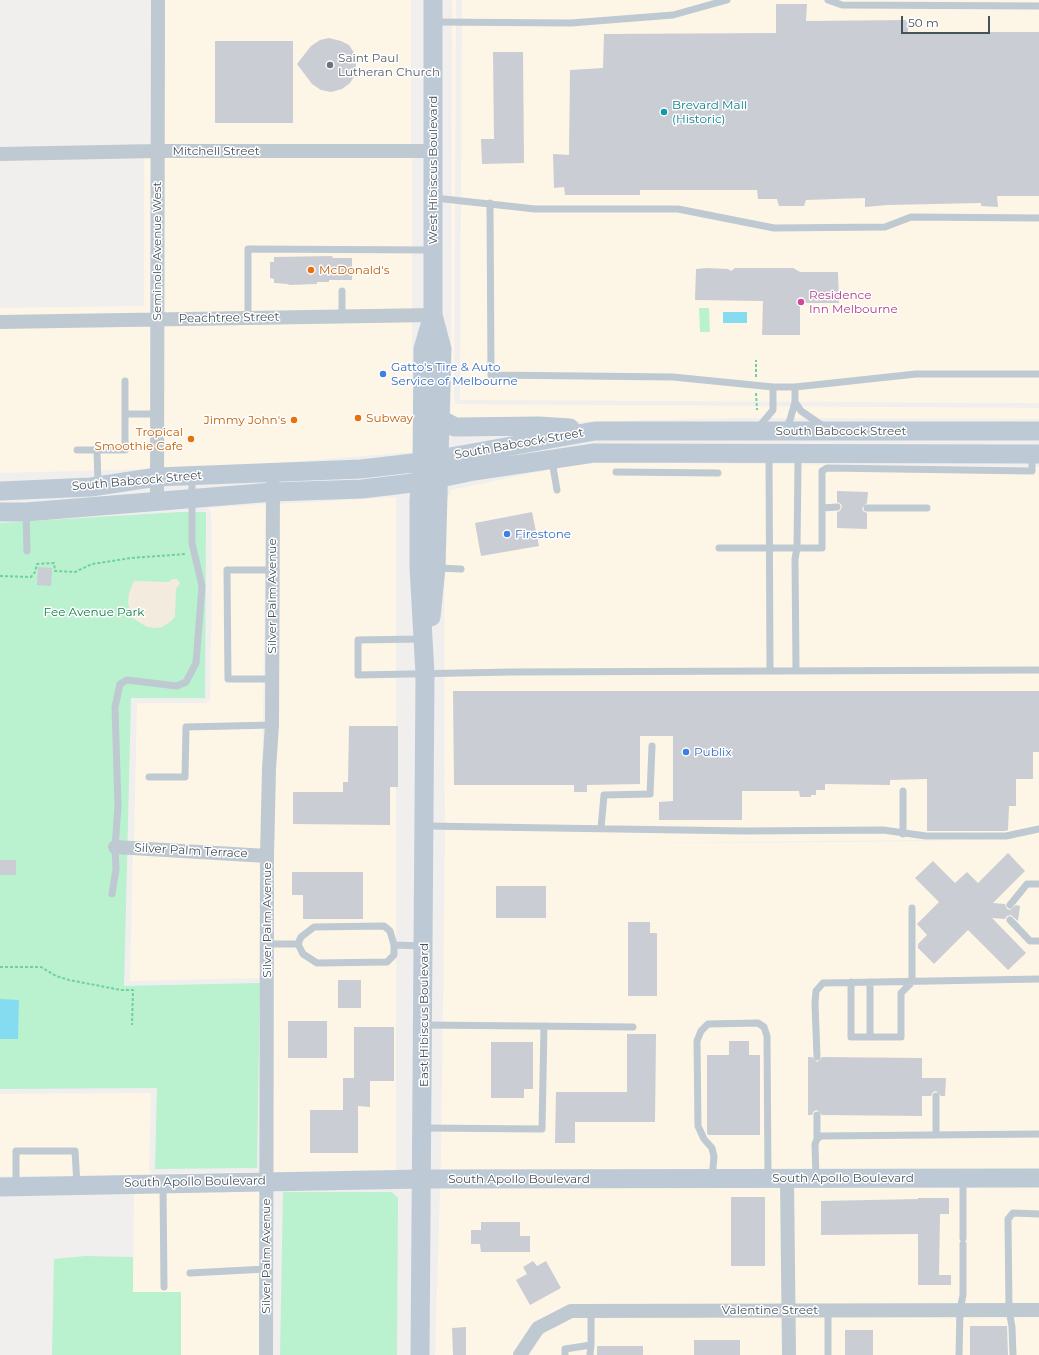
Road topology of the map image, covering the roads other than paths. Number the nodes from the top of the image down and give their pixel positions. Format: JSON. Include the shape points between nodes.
{"nodes":[{"id":1,"x":158,"y":0,"type":"edge"},
{"id":2,"x":434,"y":0,"type":"edge"},
{"id":3,"x":727,"y":0,"type":"edge"},
{"id":4,"x":828,"y":0,"type":"edge"},
{"id":5,"x":1039,"y":6,"type":"edge"},
{"id":6,"x":433,"y":22,"type":"junction"},
{"id":7,"x":432,"y":150,"type":"junction"},
{"id":8,"x":157,"y":151,"type":"junction"},
{"id":9,"x":0,"y":154,"type":"edge"},
{"id":10,"x":432,"y":198,"type":"junction"},
{"id":11,"x":490,"y":203,"type":"junction"},
{"id":12,"x":1039,"y":218,"type":"edge"},
{"id":13,"x":434,"y":250,"type":"junction"},
{"id":14,"x":342,"y":291,"type":"dead end"},
{"id":15,"x":433,"y":315,"type":"junction"},
{"id":16,"x":342,"y":316,"type":"junction"},
{"id":17,"x":248,"y":318,"type":"junction"},
{"id":18,"x":157,"y":320,"type":"junction"},
{"id":19,"x":0,"y":322,"type":"edge"},
{"id":20,"x":1039,"y":374,"type":"edge"},
{"id":21,"x":125,"y":381,"type":"dead end"},
{"id":22,"x":773,"y":387,"type":"junction"},
{"id":23,"x":795,"y":387,"type":"junction"},
{"id":24,"x":795,"y":402,"type":"junction"},
{"id":25,"x":125,"y":414,"type":"junction"},
{"id":26,"x":157,"y":414,"type":"junction"},
{"id":27,"x":440,"y":419,"type":"junction"},
{"id":28,"x":595,"y":431,"type":"junction"},
{"id":29,"x":755,"y":431,"type":"junction"},
{"id":30,"x":784,"y":431,"type":"junction"},
{"id":31,"x":829,"y":431,"type":"junction"},
{"id":32,"x":1039,"y":431,"type":"edge"},
{"id":33,"x":77,"y":450,"type":"dead end"},
{"id":34,"x":97,"y":450,"type":"junction"},
{"id":35,"x":739,"y":454,"type":"junction"},
{"id":36,"x":770,"y":454,"type":"junction"},
{"id":37,"x":800,"y":454,"type":"junction"},
{"id":38,"x":1035,"y":454,"type":"edge"},
{"id":39,"x":551,"y":458,"type":"junction"},
{"id":40,"x":431,"y":460,"type":"junction"},
{"id":41,"x":616,"y":472,"type":"dead end"},
{"id":42,"x":718,"y":473,"type":"dead end"},
{"id":43,"x":192,"y":475,"type":"junction"},
{"id":44,"x":157,"y":477,"type":"junction"},
{"id":45,"x":430,"y":480,"type":"junction"},
{"id":46,"x":98,"y":486,"type":"junction"},
{"id":47,"x":273,"y":488,"type":"junction"},
{"id":48,"x":557,"y":490,"type":"dead end"},
{"id":49,"x":0,"y":491,"type":"edge"},
{"id":50,"x":191,"y":498,"type":"junction"},
{"id":51,"x":156,"y":502,"type":"junction"},
{"id":52,"x":837,"y":507,"type":"dead end"},
{"id":53,"x":822,"y":508,"type":"junction"},
{"id":54,"x":867,"y":508,"type":"dead end"},
{"id":55,"x":927,"y":508,"type":"dead end"},
{"id":56,"x":0,"y":512,"type":"edge"},
{"id":57,"x":26,"y":512,"type":"junction"},
{"id":58,"x":719,"y":548,"type":"dead end"},
{"id":59,"x":769,"y":548,"type":"junction"},
{"id":60,"x":797,"y":548,"type":"junction"},
{"id":61,"x":27,"y":551,"type":"dead end"},
{"id":62,"x":436,"y":568,"type":"junction"},
{"id":63,"x":461,"y":569,"type":"dead end"},
{"id":64,"x":272,"y":570,"type":"junction"},
{"id":65,"x":423,"y":639,"type":"junction"},
{"id":66,"x":1039,"y":670,"type":"edge"},
{"id":67,"x":770,"y":671,"type":"junction"},
{"id":68,"x":796,"y":671,"type":"junction"},
{"id":69,"x":425,"y":674,"type":"junction"},
{"id":70,"x":272,"y":679,"type":"junction"},
{"id":71,"x":272,"y":725,"type":"junction"},
{"id":72,"x":652,"y":746,"type":"dead end"},
{"id":73,"x":149,"y":777,"type":"dead end"},
{"id":74,"x":903,"y":791,"type":"dead end"},
{"id":75,"x":425,"y":826,"type":"junction"},
{"id":76,"x":601,"y":828,"type":"junction"},
{"id":77,"x":1039,"y":829,"type":"edge"},
{"id":78,"x":903,"y":834,"type":"junction"},
{"id":79,"x":115,"y":847,"type":"junction"},
{"id":80,"x":267,"y":856,"type":"junction"},
{"id":81,"x":1039,"y":884,"type":"edge"},
{"id":82,"x":112,"y":894,"type":"dead end"},
{"id":83,"x":1010,"y":905,"type":"dead end"},
{"id":84,"x":912,"y":908,"type":"dead end"},
{"id":85,"x":1010,"y":920,"type":"dead end"},
{"id":86,"x":1039,"y":941,"type":"edge"},
{"id":87,"x":267,"y":944,"type":"junction"},
{"id":88,"x":298,"y":944,"type":"junction"},
{"id":89,"x":394,"y":945,"type":"junction"},
{"id":90,"x":424,"y":946,"type":"junction"},
{"id":91,"x":1039,"y":979,"type":"edge"},
{"id":92,"x":851,"y":982,"type":"junction"},
{"id":93,"x":870,"y":982,"type":"junction"},
{"id":94,"x":912,"y":982,"type":"junction"},
{"id":95,"x":424,"y":1025,"type":"junction"},
{"id":96,"x":544,"y":1026,"type":"junction"},
{"id":97,"x":633,"y":1027,"type":"dead end"},
{"id":98,"x":870,"y":1037,"type":"junction"},
{"id":99,"x":817,"y":1057,"type":"dead end"},
{"id":100,"x":936,"y":1096,"type":"dead end"},
{"id":101,"x":817,"y":1115,"type":"dead end"},
{"id":102,"x":423,"y":1128,"type":"junction"},
{"id":103,"x":1039,"y":1134,"type":"edge"},
{"id":104,"x":936,"y":1135,"type":"junction"},
{"id":105,"x":817,"y":1139,"type":"junction"},
{"id":106,"x":712,"y":1178,"type":"junction"},
{"id":107,"x":768,"y":1178,"type":"junction"},
{"id":108,"x":787,"y":1178,"type":"junction"},
{"id":109,"x":816,"y":1178,"type":"junction"},
{"id":110,"x":963,"y":1178,"type":"junction"},
{"id":111,"x":1039,"y":1178,"type":"edge"},
{"id":112,"x":423,"y":1179,"type":"junction"},
{"id":113,"x":267,"y":1181,"type":"junction"},
{"id":114,"x":163,"y":1183,"type":"junction"},
{"id":115,"x":77,"y":1185,"type":"junction"},
{"id":116,"x":8,"y":1186,"type":"edge"},
{"id":117,"x":1039,"y":1214,"type":"edge"},
{"id":118,"x":266,"y":1270,"type":"junction"},
{"id":119,"x":190,"y":1273,"type":"dead end"},
{"id":120,"x":164,"y":1287,"type":"dead end"},
{"id":121,"x":789,"y":1310,"type":"junction"},
{"id":122,"x":828,"y":1310,"type":"junction"},
{"id":123,"x":960,"y":1310,"type":"junction"},
{"id":124,"x":1009,"y":1310,"type":"junction"},
{"id":125,"x":1039,"y":1310,"type":"edge"},
{"id":126,"x":591,"y":1311,"type":"junction"},
{"id":127,"x":591,"y":1345,"type":"junction"},
{"id":128,"x":266,"y":1355,"type":"edge"},
{"id":129,"x":420,"y":1355,"type":"edge"},
{"id":130,"x":520,"y":1355,"type":"edge"},
{"id":131,"x":565,"y":1355,"type":"edge"},
{"id":132,"x":590,"y":1355,"type":"edge"},
{"id":133,"x":789,"y":1355,"type":"edge"},
{"id":134,"x":828,"y":1355,"type":"edge"},
{"id":135,"x":959,"y":1355,"type":"edge"},
{"id":136,"x":1013,"y":1355,"type":"edge"}],
"edges":[{"from":1,"to":8,"type":"street","name":"Seminole Avenue West"},
{"from":2,"to":6,"type":"street","name":"West Hibiscus Boulevard"},
{"from":3,"to":6,"type":"lane","via":[[673,15],[578,23]]},
{"from":4,"to":5,"type":"lane","via":[[842,5]]},
{"from":6,"to":7,"type":"street","name":"West Hibiscus Boulevard"},
{"from":7,"to":8,"type":"street","name":"Mitchell Street"},
{"from":7,"to":10,"type":"street","name":"West Hibiscus Boulevard"},
{"from":8,"to":9,"type":"street","name":"Mitchell Street"},
{"from":8,"to":18,"type":"street","name":"Seminole Avenue West"},
{"from":10,"to":11,"type":"lane"},
{"from":10,"to":13,"type":"street","name":"West Hibiscus Boulevard"},
{"from":11,"to":12,"type":"lane","via":[[535,209],[678,209],[774,228],[886,227],[911,217]]},
{"from":11,"to":22,"type":"lane","via":[[491,375],[673,377]]},
{"from":13,"to":15,"type":"street","name":"West Hibiscus Boulevard"},
{"from":13,"to":17,"type":"lane","via":[[248,249]]},
{"from":14,"to":16,"type":"lane"},
{"from":15,"to":16,"type":"street","name":"Peachtree Street"},
{"from":15,"to":27,"type":"street","name":"West Hibiscus Boulevard","via":[[442,349]]},
{"from":15,"to":40,"type":"street","name":"West Hibiscus Boulevard","via":[[423,349]]},
{"from":16,"to":17,"type":"street","name":"Peachtree Street"},
{"from":17,"to":18,"type":"street","name":"Peachtree Street"},
{"from":18,"to":19,"type":"street","name":"Peachtree Street"},
{"from":18,"to":26,"type":"street","name":"Seminole Avenue West"},
{"from":20,"to":23,"type":"lane","via":[[916,374]]},
{"from":21,"to":25,"type":"lane"},
{"from":22,"to":23,"type":"lane"},
{"from":22,"to":29,"type":"lane","via":[[773,410]]},
{"from":23,"to":24,"type":"lane"},
{"from":24,"to":30,"type":"lane"},
{"from":24,"to":31,"type":"lane","via":[[800,411]]},
{"from":25,"to":26,"type":"lane"},
{"from":25,"to":34,"type":"lane","via":[[125,450]]},
{"from":26,"to":44,"type":"street","name":"Seminole Avenue West"},
{"from":27,"to":28,"type":"street","via":[[455,427],[539,426]]},
{"from":27,"to":40,"type":"street","name":"West Hibiscus Boulevard"},
{"from":28,"to":29,"type":"street","name":"South Babcock Street"},
{"from":28,"to":40,"type":"street","name":"South Babcock Street"},
{"from":29,"to":30,"type":"street","name":"South Babcock Street"},
{"from":30,"to":31,"type":"street","name":"South Babcock Street"},
{"from":30,"to":35,"type":"street","via":[[772,440]]},
{"from":31,"to":32,"type":"street","name":"South Babcock Street"},
{"from":31,"to":36,"type":"street","via":[[797,437]]},
{"from":33,"to":34,"type":"lane"},
{"from":34,"to":46,"type":"lane"},
{"from":35,"to":36,"type":"street","name":"South Babcock Street"},
{"from":35,"to":39,"type":"street","name":"South Babcock Street","via":[[594,453]]},
{"from":36,"to":37,"type":"street","name":"South Babcock Street"},
{"from":36,"to":59,"type":"lane"},
{"from":37,"to":38,"type":"street","name":"South Babcock Street"},
{"from":37,"to":60,"type":"lane","via":[[797,475]]},
{"from":38,"to":53,"type":"lane","via":[[1032,471],[827,468],[822,471]]},
{"from":39,"to":45,"type":"street","name":"South Babcock Street"},
{"from":39,"to":48,"type":"lane"},
{"from":40,"to":43,"type":"street","name":"South Babcock Street","via":[[361,469]]},
{"from":40,"to":45,"type":"street"},
{"from":41,"to":42,"type":"lane"},
{"from":43,"to":44,"type":"street","name":"South Babcock Street"},
{"from":43,"to":50,"type":"lane"},
{"from":44,"to":46,"type":"street","name":"South Babcock Street"},
{"from":44,"to":51,"type":"street","name":"Seminole Avenue West"},
{"from":45,"to":47,"type":"street","name":"South Babcock Street","via":[[362,489]]},
{"from":45,"to":62,"type":"street","name":"East Hibiscus Boulevard"},
{"from":45,"to":65,"type":"street","name":"East Hibiscus Boulevard","via":[[419,500],[418,567]]},
{"from":46,"to":49,"type":"street","name":"South Babcock Street"},
{"from":47,"to":50,"type":"street","name":"South Babcock Street"},
{"from":47,"to":64,"type":"street","name":"Silver Palm Avenue"},
{"from":50,"to":51,"type":"street","name":"South Babcock Street"},
{"from":50,"to":79,"type":"lane","via":[[192,543],[202,586],[196,663],[186,682],[177,686],[127,680],[120,684],[114,706],[118,806]]},
{"from":51,"to":57,"type":"street","name":"South Babcock Street"},
{"from":52,"to":53,"type":"lane"},
{"from":53,"to":60,"type":"lane","via":[[822,548]]},
{"from":54,"to":55,"type":"lane"},
{"from":56,"to":57,"type":"street","name":"South Babcock Street"},
{"from":57,"to":61,"type":"lane"},
{"from":58,"to":59,"type":"lane"},
{"from":59,"to":60,"type":"lane"},
{"from":59,"to":67,"type":"lane"},
{"from":60,"to":68,"type":"lane"},
{"from":62,"to":63,"type":"lane"},
{"from":62,"to":69,"type":"street","name":"East Hibiscus Boulevard"},
{"from":64,"to":70,"type":"street","name":"Silver Palm Avenue"},
{"from":64,"to":70,"type":"lane","via":[[227,570],[228,679]]},
{"from":65,"to":69,"type":"street","name":"East Hibiscus Boulevard"},
{"from":65,"to":69,"type":"lane","via":[[358,640],[358,675]]},
{"from":66,"to":68,"type":"lane"},
{"from":67,"to":68,"type":"lane"},
{"from":67,"to":69,"type":"lane"},
{"from":69,"to":75,"type":"street","name":"East Hibiscus Boulevard"},
{"from":70,"to":71,"type":"street","name":"Silver Palm Avenue"},
{"from":71,"to":73,"type":"lane","via":[[186,727],[185,777]]},
{"from":71,"to":80,"type":"street","name":"Silver Palm Avenue"},
{"from":72,"to":76,"type":"lane","via":[[650,794],[604,795]]},
{"from":74,"to":78,"type":"lane"},
{"from":75,"to":76,"type":"lane"},
{"from":75,"to":90,"type":"street","name":"East Hibiscus Boulevard"},
{"from":76,"to":78,"type":"lane","via":[[883,830]]},
{"from":77,"to":78,"type":"lane","via":[[1006,836]]},
{"from":79,"to":80,"type":"street","name":"Silver Palm Terrace"},
{"from":79,"to":82,"type":"lane","via":[[116,870]]},
{"from":80,"to":87,"type":"street","name":"Silver Palm Avenue"},
{"from":81,"to":83,"type":"lane","via":[[1027,884]]},
{"from":84,"to":94,"type":"lane"},
{"from":85,"to":86,"type":"lane","via":[[1030,941]]},
{"from":87,"to":88,"type":"lane"},
{"from":87,"to":113,"type":"street","name":"Silver Palm Avenue"},
{"from":88,"to":89,"type":"lane","via":[[301,937],[314,927],[384,926],[390,931]]},
{"from":88,"to":89,"type":"lane","via":[[303,954],[317,963],[387,962],[394,955]]},
{"from":89,"to":90,"type":"lane"},
{"from":90,"to":95,"type":"street","name":"East Hibiscus Boulevard"},
{"from":91,"to":94,"type":"lane"},
{"from":92,"to":93,"type":"lane"},
{"from":92,"to":98,"type":"lane","via":[[851,1037]]},
{"from":92,"to":99,"type":"lane","via":[[824,983],[816,991]]},
{"from":93,"to":94,"type":"lane"},
{"from":93,"to":98,"type":"lane"},
{"from":94,"to":98,"type":"lane","via":[[901,993],[901,1037]]},
{"from":95,"to":96,"type":"lane"},
{"from":95,"to":102,"type":"street","name":"East Hibiscus Boulevard"},
{"from":96,"to":97,"type":"lane"},
{"from":96,"to":102,"type":"lane","via":[[542,1129]]},
{"from":100,"to":104,"type":"lane"},
{"from":101,"to":105,"type":"lane"},
{"from":102,"to":112,"type":"street","name":"East Hibiscus Boulevard"},
{"from":103,"to":104,"type":"lane"},
{"from":104,"to":105,"type":"lane","via":[[821,1136]]},
{"from":105,"to":109,"type":"lane"},
{"from":106,"to":107,"type":"street","name":"South Apollo Boulevard"},
{"from":106,"to":107,"type":"lane","via":[[713,1152],[698,1126],[697,1041],[701,1031],[708,1024],[758,1023],[764,1027],[767,1036]]},
{"from":106,"to":112,"type":"street","name":"South Apollo Boulevard"},
{"from":107,"to":108,"type":"street","name":"South Apollo Boulevard"},
{"from":108,"to":109,"type":"street","name":"South Apollo Boulevard"},
{"from":108,"to":121,"type":"street"},
{"from":109,"to":110,"type":"street","name":"South Apollo Boulevard"},
{"from":110,"to":111,"type":"street","name":"South Apollo Boulevard"},
{"from":110,"to":123,"type":"lane","via":[[963,1295]]},
{"from":112,"to":113,"type":"street","name":"South Apollo Boulevard"},
{"from":112,"to":129,"type":"street","name":"East Hibiscus Boulevard"},
{"from":113,"to":114,"type":"street","name":"South Apollo Boulevard"},
{"from":113,"to":118,"type":"street","name":"Silver Palm Avenue"},
{"from":114,"to":115,"type":"street","name":"South Apollo Boulevard"},
{"from":114,"to":120,"type":"lane"},
{"from":115,"to":116,"type":"street","name":"South Apollo Boulevard"},
{"from":115,"to":116,"type":"lane","via":[[75,1151],[16,1152]]},
{"from":117,"to":124,"type":"lane","via":[[1014,1213],[1008,1219]]},
{"from":118,"to":119,"type":"lane"},
{"from":118,"to":128,"type":"street","name":"Silver Palm Avenue"},
{"from":121,"to":122,"type":"street","name":"Valentine Street"},
{"from":121,"to":126,"type":"street","name":"Valentine Street"},
{"from":121,"to":133,"type":"street"},
{"from":122,"to":123,"type":"street","name":"Valentine Street"},
{"from":122,"to":134,"type":"lane"},
{"from":123,"to":124,"type":"street","name":"Valentine Street"},
{"from":123,"to":135,"type":"lane"},
{"from":124,"to":125,"type":"street","name":"Valentine Street"},
{"from":124,"to":136,"type":"lane","via":[[1013,1332]]},
{"from":126,"to":127,"type":"lane"},
{"from":126,"to":130,"type":"street","name":"Valentine Street","via":[[571,1311],[538,1328]]},
{"from":127,"to":131,"type":"lane","via":[[565,1349]]},
{"from":127,"to":132,"type":"lane"}]}
